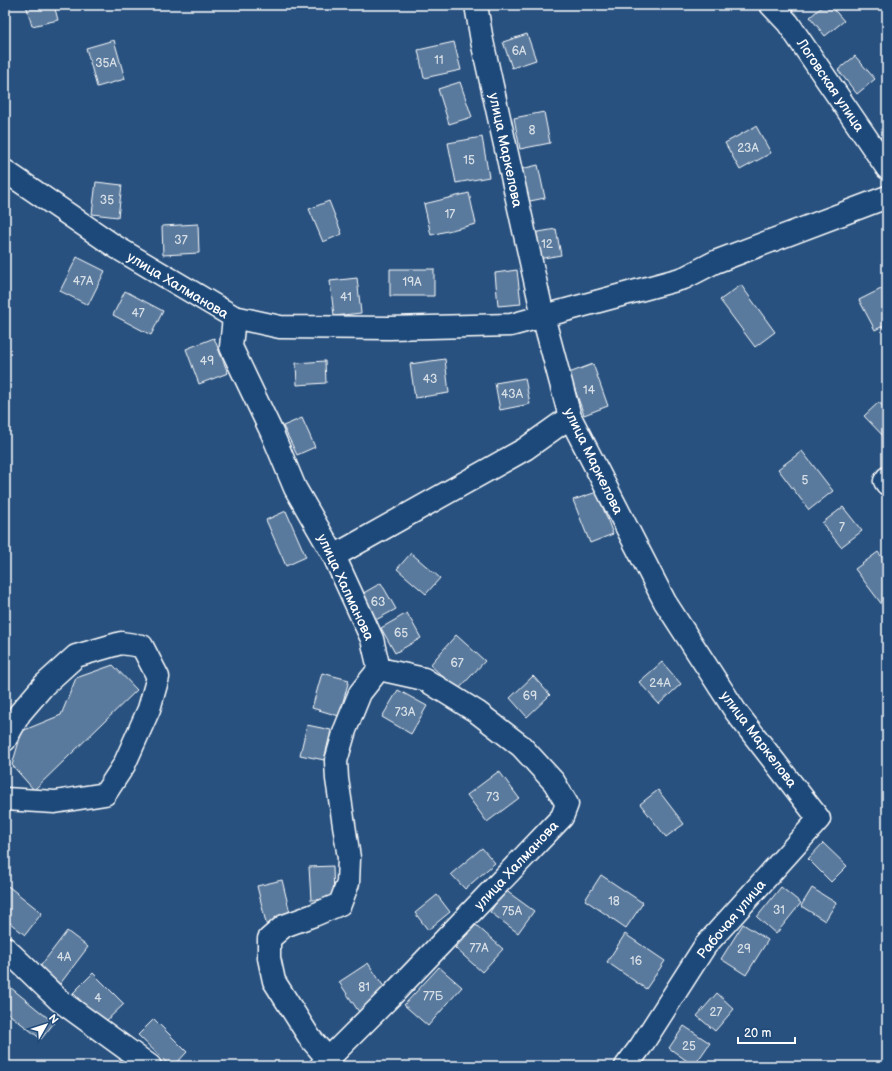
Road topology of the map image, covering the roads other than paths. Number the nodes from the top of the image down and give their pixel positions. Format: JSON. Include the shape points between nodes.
{"nodes":[{"id":1,"x":476,"y":5,"type":"edge"},
{"id":2,"x":771,"y":5,"type":"edge"},
{"id":3,"x":887,"y":168,"type":"edge"},
{"id":4,"x":5,"y":170,"type":"edge"},
{"id":5,"x":887,"y":197,"type":"edge"},
{"id":6,"x":543,"y":316,"type":"junction"},
{"id":7,"x":234,"y":317,"type":"junction"},
{"id":8,"x":570,"y":417,"type":"junction"},
{"id":9,"x":887,"y":478,"type":"edge"},
{"id":10,"x":887,"y":484,"type":"edge"},
{"id":11,"x":334,"y":556,"type":"junction"},
{"id":12,"x":379,"y":669,"type":"junction"},
{"id":13,"x":5,"y":740,"type":"edge"},
{"id":14,"x":5,"y":799,"type":"edge"},
{"id":15,"x":819,"y":819,"type":"joint"},
{"id":16,"x":5,"y":948,"type":"edge"},
{"id":17,"x":325,"y":1063,"type":"edge"},
{"id":18,"x":150,"y":1066,"type":"edge"},
{"id":19,"x":626,"y":1066,"type":"edge"}],
"edges":[{"from":1,"to":6,"type":"street","name":"улица Маркелова"},
{"from":2,"to":3,"type":"street","name":"Логовская улица","via":[[788,23]]},
{"from":4,"to":7,"type":"street","name":"улица Халманова","via":[[116,247]]},
{"from":5,"to":6,"type":"street","via":[[715,262],[684,278]]},
{"from":6,"to":7,"type":"street","via":[[511,325],[389,328],[280,327]]},
{"from":6,"to":8,"type":"street","name":"улица Маркелова"},
{"from":7,"to":11,"type":"street","name":"улица Халманова","via":[[231,347],[295,488]]},
{"from":8,"to":11,"type":"street","via":[[525,450]]},
{"from":8,"to":15,"type":"street","name":"улица Маркелова","via":[[665,602],[736,712]]},
{"from":9,"to":10,"type":"street"},
{"from":11,"to":12,"type":"street","name":"улица Халманова","via":[[372,639]]},
{"from":12,"to":17,"type":"street","via":[[360,693],[336,761],[349,858],[348,884],[340,904],[284,926],[269,939],[268,958],[274,981]]},
{"from":12,"to":17,"type":"street","name":"улица Халманова","via":[[424,679],[478,712],[521,746],[554,782],[567,804],[562,816],[397,991]]},
{"from":13,"to":14,"type":"street","via":[[20,713],[44,685],[76,656],[121,643],[142,646],[158,677],[149,709],[124,765],[105,794],[55,802]]},
{"from":15,"to":19,"type":"street","name":"Рабочая улица","via":[[705,946]]},
{"from":16,"to":18,"type":"street","via":[[59,1000]]}]}
